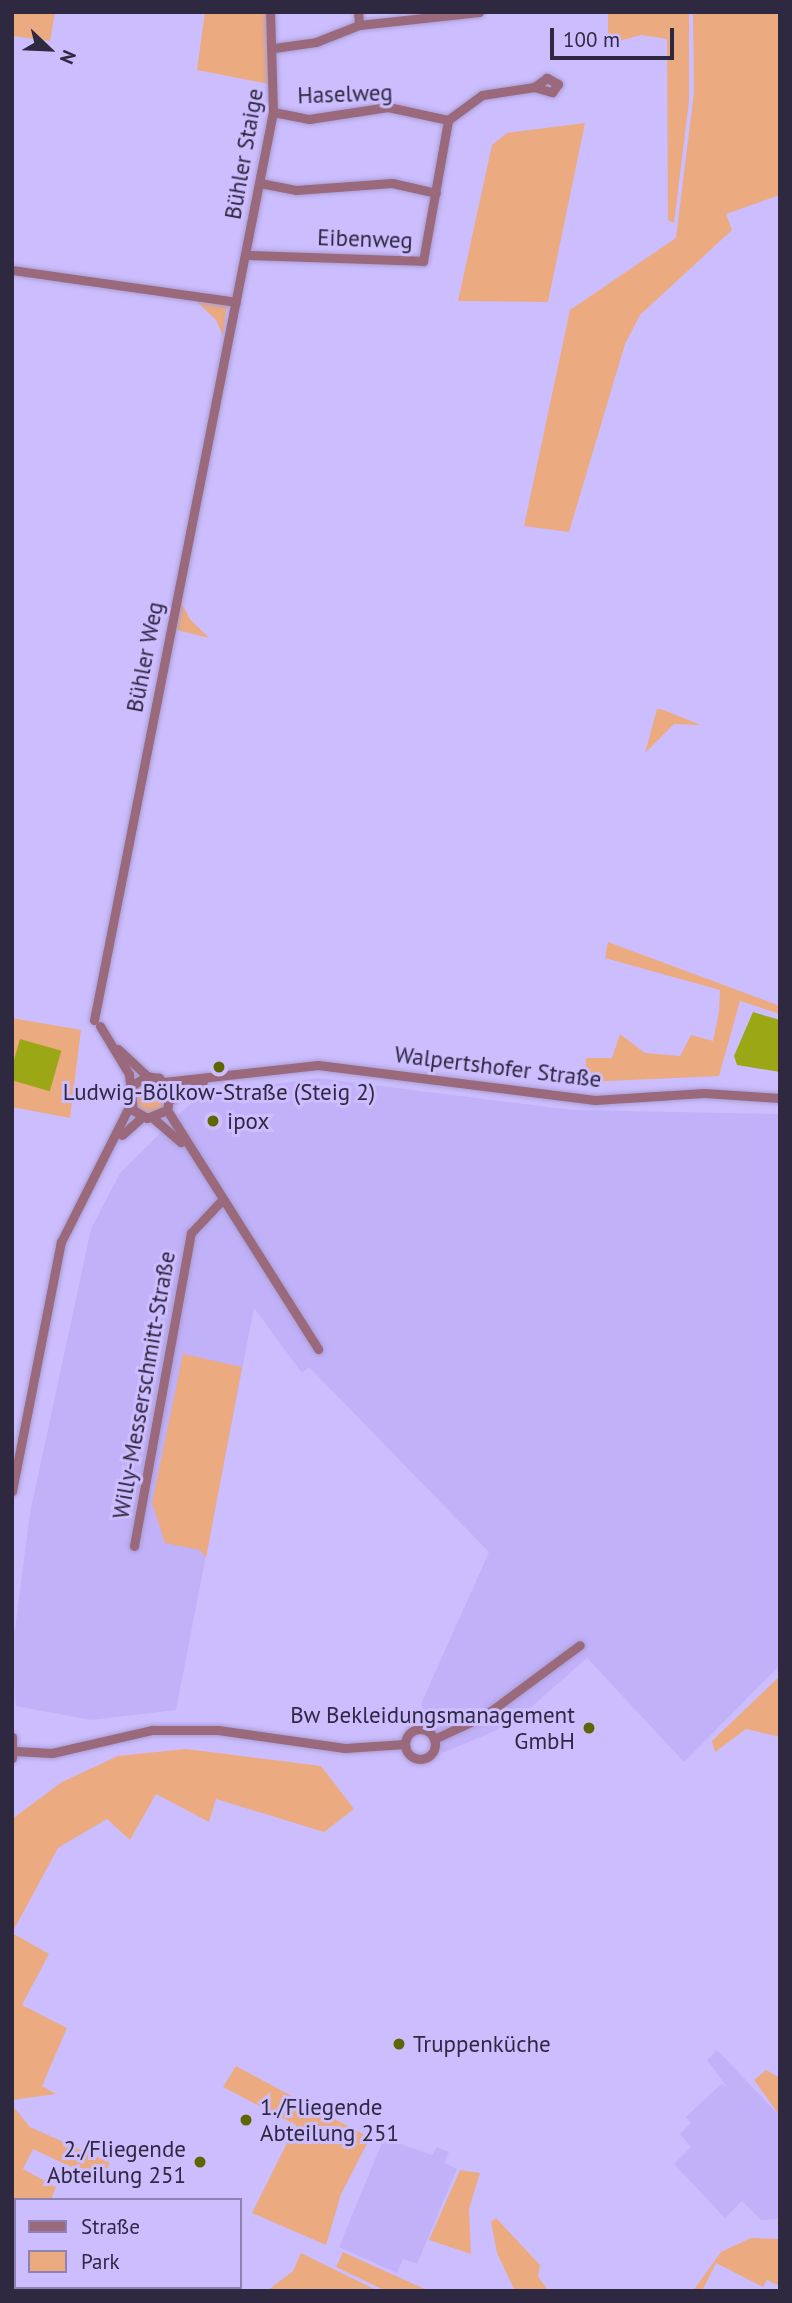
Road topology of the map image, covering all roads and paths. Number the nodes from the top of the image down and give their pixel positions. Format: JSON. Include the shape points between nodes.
{"nodes":[{"id":1,"x":270,"y":12,"type":"edge"},
{"id":2,"x":358,"y":12,"type":"edge"},
{"id":3,"x":479,"y":12,"type":"edge"},
{"id":4,"x":424,"y":16,"type":"edge"},
{"id":5,"x":359,"y":25,"type":"junction"},
{"id":6,"x":274,"y":48,"type":"junction"},
{"id":7,"x":534,"y":87,"type":"dead end"},
{"id":8,"x":273,"y":112,"type":"junction"},
{"id":9,"x":448,"y":120,"type":"junction"},
{"id":10,"x":260,"y":183,"type":"junction"},
{"id":11,"x":436,"y":193,"type":"junction"},
{"id":12,"x":246,"y":255,"type":"junction"},
{"id":13,"x":12,"y":270,"type":"edge"},
{"id":14,"x":236,"y":302,"type":"junction"},
{"id":15,"x":106,"y":1036,"type":"junction"},
{"id":16,"x":147,"y":1076,"type":"junction"},
{"id":17,"x":213,"y":1077,"type":"junction"},
{"id":18,"x":164,"y":1082,"type":"junction"},
{"id":19,"x":131,"y":1086,"type":"junction"},
{"id":20,"x":780,"y":1098,"type":"edge"},
{"id":21,"x":171,"y":1099,"type":"junction"},
{"id":22,"x":130,"y":1105,"type":"junction"},
{"id":23,"x":167,"y":1110,"type":"junction"},
{"id":24,"x":142,"y":1117,"type":"junction"},
{"id":25,"x":153,"y":1118,"type":"junction"},
{"id":26,"x":113,"y":1144,"type":"junction"},
{"id":27,"x":185,"y":1146,"type":"junction"},
{"id":28,"x":222,"y":1200,"type":"junction"},
{"id":29,"x":318,"y":1349,"type":"dead end"},
{"id":30,"x":12,"y":1491,"type":"edge"},
{"id":31,"x":134,"y":1546,"type":"dead end"},
{"id":32,"x":580,"y":1645,"type":"dead end"},
{"id":33,"x":12,"y":1737,"type":"edge"},
{"id":34,"x":434,"y":1739,"type":"junction"},
{"id":35,"x":405,"y":1744,"type":"junction"},
{"id":36,"x":14,"y":1754,"type":"edge"}],
"edges":[{"from":1,"to":6,"type":"street","name":"Bühler Staige"},
{"from":2,"to":5,"type":"street"},
{"from":3,"to":4,"type":"street"},
{"from":4,"to":5,"type":"street"},
{"from":5,"to":6,"type":"street","via":[[316,42]]},
{"from":6,"to":8,"type":"street","name":"Bühler Staige"},
{"from":7,"to":9,"type":"street","via":[[482,95]]},
{"from":8,"to":9,"type":"street","name":"Haselweg","via":[[309,118],[388,107]]},
{"from":8,"to":10,"type":"street","name":"Bühler Staige"},
{"from":9,"to":11,"type":"street","name":"Eibenweg"},
{"from":10,"to":11,"type":"street","via":[[296,190],[392,183]]},
{"from":10,"to":12,"type":"street","name":"Bühler Staige"},
{"from":11,"to":12,"type":"street","name":"Eibenweg","via":[[423,261]]},
{"from":12,"to":14,"type":"street","name":"Bühler Staige"},
{"from":13,"to":14,"type":"street"},
{"from":14,"to":15,"type":"street","name":"Bühler Weg","via":[[97,1023]]},
{"from":15,"to":16,"type":"street","name":"Bühler Weg"},
{"from":15,"to":19,"type":"street","name":"Bühler Weg"},
{"from":16,"to":18,"type":"street"},
{"from":16,"to":19,"type":"street"},
{"from":17,"to":18,"type":"street","name":"Walpertshofer Straße"},
{"from":17,"to":20,"type":"street","name":"Walpertshofer Straße","via":[[318,1065],[595,1100],[704,1093]]},
{"from":17,"to":21,"type":"street","name":"Walpertshofer Straße"},
{"from":18,"to":21,"type":"street"},
{"from":19,"to":22,"type":"street"},
{"from":21,"to":23,"type":"street"},
{"from":22,"to":24,"type":"street"},
{"from":22,"to":26,"type":"street"},
{"from":23,"to":25,"type":"street"},
{"from":23,"to":27,"type":"street"},
{"from":24,"to":25,"type":"street"},
{"from":24,"to":26,"type":"street"},
{"from":25,"to":27,"type":"street"},
{"from":26,"to":30,"type":"street","via":[[90,1177],[61,1242]]},
{"from":27,"to":28,"type":"street"},
{"from":28,"to":29,"type":"street"},
{"from":28,"to":31,"type":"street","name":"Willy-Messerschmitt-Straße","via":[[191,1233]]},
{"from":32,"to":34,"type":"street","via":[[485,1716]]},
{"from":33,"to":36,"type":"street"},
{"from":34,"to":35,"type":"street","via":[[420,1729]]},
{"from":34,"to":35,"type":"street","via":[[433,1752],[422,1759]]},
{"from":35,"to":36,"type":"street","via":[[345,1748],[218,1730],[152,1730],[52,1753]]}]}
